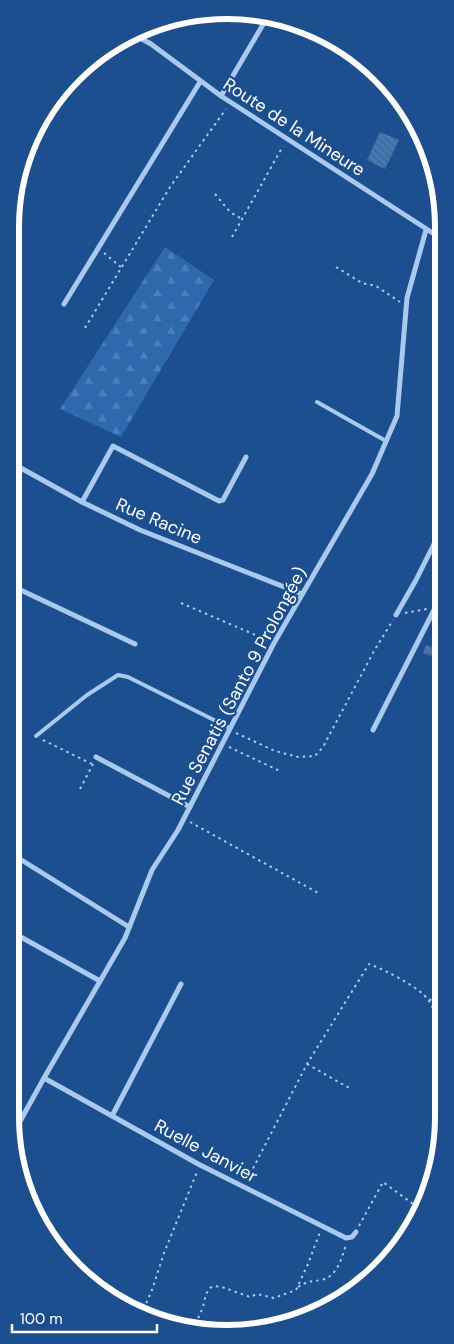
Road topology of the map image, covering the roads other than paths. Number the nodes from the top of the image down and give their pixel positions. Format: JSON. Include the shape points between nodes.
{"nodes":[{"id":1,"x":264,"y":22,"type":"edge"},
{"id":2,"x":140,"y":38,"type":"edge"},
{"id":3,"x":200,"y":82,"type":"junction"},
{"id":4,"x":221,"y":96,"type":"junction"},
{"id":5,"x":426,"y":230,"type":"junction"},
{"id":6,"x":435,"y":235,"type":"edge"},
{"id":7,"x":64,"y":304,"type":"dead end"},
{"id":8,"x":317,"y":402,"type":"dead end"},
{"id":9,"x":386,"y":441,"type":"junction"},
{"id":10,"x":246,"y":457,"type":"dead end"},
{"id":11,"x":19,"y":467,"type":"edge"},
{"id":12,"x":82,"y":502,"type":"junction"},
{"id":13,"x":435,"y":542,"type":"edge"},
{"id":14,"x":19,"y":589,"type":"edge"},
{"id":15,"x":302,"y":594,"type":"junction"},
{"id":16,"x":435,"y":608,"type":"edge"},
{"id":17,"x":396,"y":615,"type":"road end"},
{"id":18,"x":136,"y":644,"type":"dead end"},
{"id":19,"x":230,"y":729,"type":"junction"},
{"id":20,"x":373,"y":730,"type":"dead end"},
{"id":21,"x":36,"y":736,"type":"road end"},
{"id":22,"x":96,"y":757,"type":"road end"},
{"id":23,"x":190,"y":807,"type":"junction"},
{"id":24,"x":19,"y":858,"type":"edge"},
{"id":25,"x":129,"y":927,"type":"junction"},
{"id":26,"x":19,"y":936,"type":"edge"},
{"id":27,"x":100,"y":981,"type":"junction"},
{"id":28,"x":181,"y":984,"type":"dead end"},
{"id":29,"x":44,"y":1078,"type":"junction"},
{"id":30,"x":112,"y":1116,"type":"junction"},
{"id":31,"x":19,"y":1123,"type":"edge"},
{"id":32,"x":356,"y":1232,"type":"road end"}],
"edges":[{"from":1,"to":4,"type":"street"},
{"from":2,"to":3,"type":"street","name":"Route de la Mineure"},
{"from":3,"to":4,"type":"street","name":"Route de la Mineure"},
{"from":3,"to":7,"type":"street"},
{"from":4,"to":5,"type":"street","name":"Route de la Mineure"},
{"from":5,"to":6,"type":"street","name":"Route de la Mineure"},
{"from":5,"to":9,"type":"street","name":"Rue Senatis (Santo 9 Prolongée)","via":[[407,298],[397,416]]},
{"from":8,"to":9,"type":"lane"},
{"from":9,"to":15,"type":"street","name":"Rue Senatis (Santo 9 Prolongée)","via":[[372,474]]},
{"from":10,"to":12,"type":"street","via":[[220,501],[113,446]]},
{"from":11,"to":12,"type":"street","name":"Rue Racine"},
{"from":12,"to":15,"type":"street","name":"Rue Racine","via":[[140,530]]},
{"from":13,"to":17,"type":"street"},
{"from":14,"to":18,"type":"street"},
{"from":15,"to":19,"type":"street","name":"Rue Senatis (Santo 9 Prolongée)"},
{"from":16,"to":20,"type":"street"},
{"from":19,"to":21,"type":"lane","via":[[128,677],[118,675]]},
{"from":19,"to":23,"type":"street","name":"Rue Senatis (Santo 9 Prolongée)"},
{"from":22,"to":23,"type":"street"},
{"from":23,"to":25,"type":"street","name":"Rue Senatis (Santo 9 Prolongée)","via":[[152,870]]},
{"from":24,"to":25,"type":"street"},
{"from":25,"to":27,"type":"street","name":"Rue Senatis (Santo 9 Prolongée)"},
{"from":26,"to":27,"type":"street"},
{"from":27,"to":29,"type":"street","name":"Rue Senatis (Santo 9 Prolongée)"},
{"from":28,"to":30,"type":"street"},
{"from":29,"to":30,"type":"street","name":"Ruelle Janvier"},
{"from":29,"to":31,"type":"street","name":"Rue Senatis (Santo 9 Prolongée)"},
{"from":30,"to":32,"type":"street","name":"Ruelle Janvier","via":[[342,1237],[352,1237]]}]}
